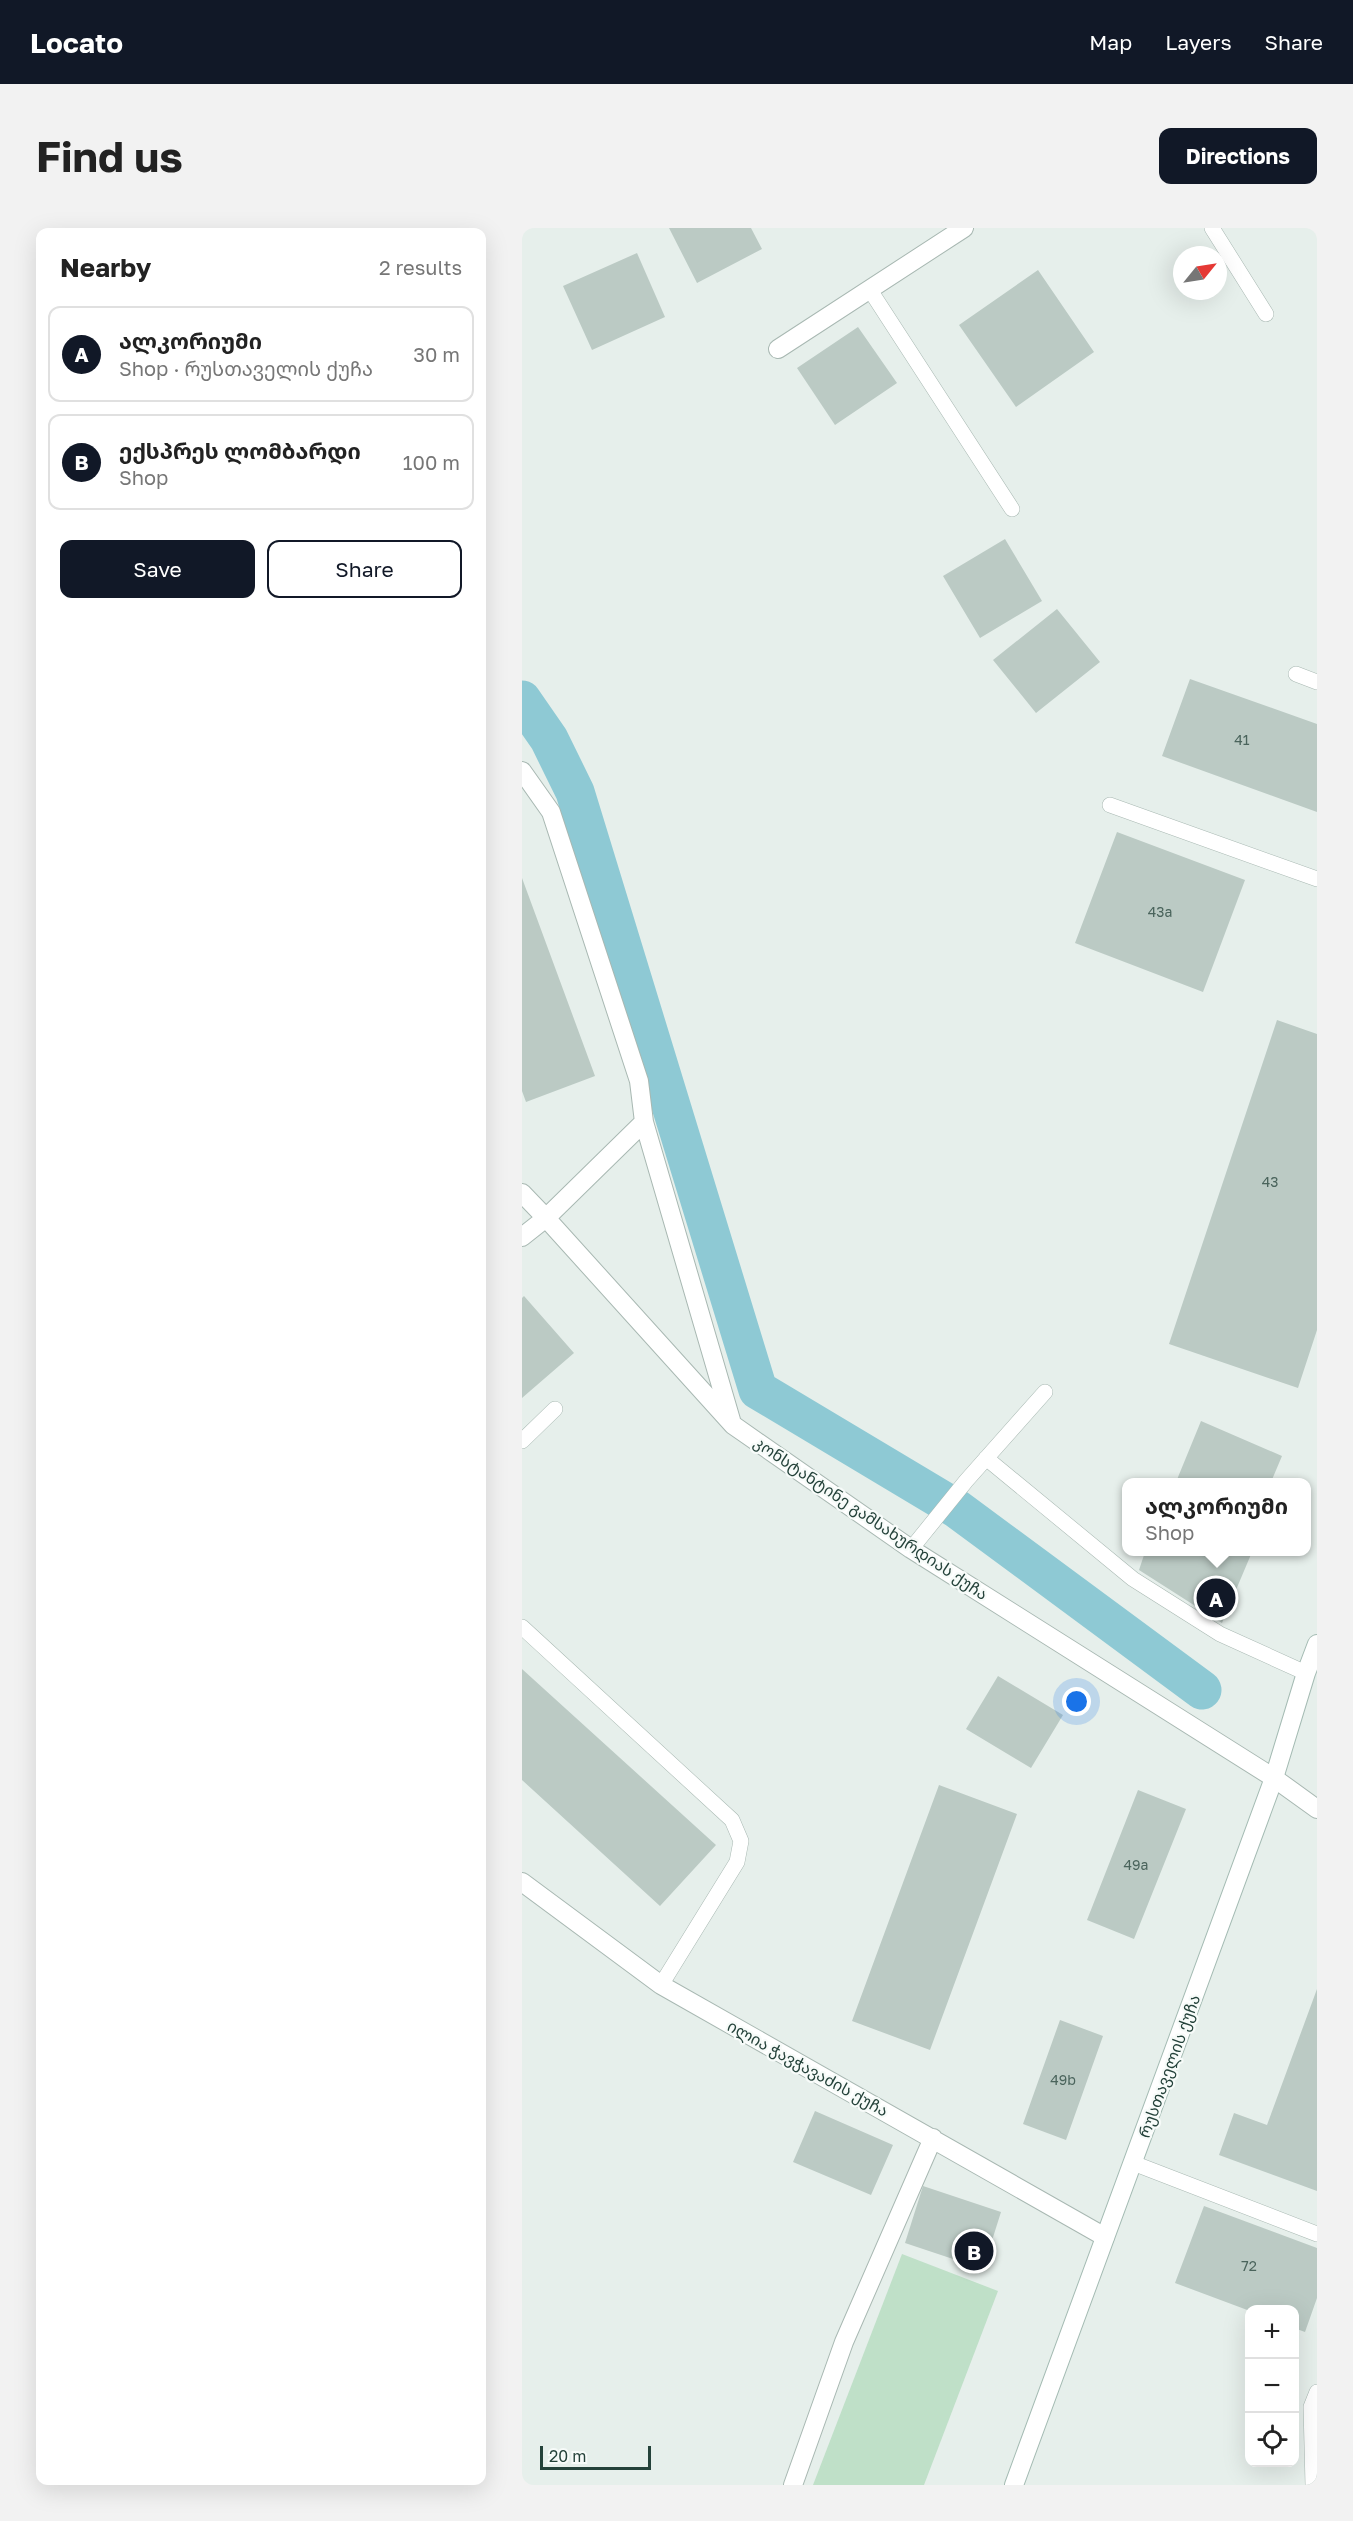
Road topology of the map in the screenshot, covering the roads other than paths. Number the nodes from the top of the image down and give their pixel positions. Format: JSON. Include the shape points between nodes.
{"nodes":[{"id":1,"x":964,"y":228,"type":"edge"},
{"id":2,"x":1212,"y":228,"type":"edge"},
{"id":3,"x":870,"y":290,"type":"junction"},
{"id":4,"x":1266,"y":314,"type":"dead end"},
{"id":5,"x":778,"y":349,"type":"dead end"},
{"id":6,"x":1012,"y":509,"type":"dead end"},
{"id":7,"x":1296,"y":674,"type":"dead end"},
{"id":8,"x":1317,"y":682,"type":"edge"},
{"id":9,"x":522,"y":771,"type":"edge"},
{"id":10,"x":1110,"y":804,"type":"dead end"},
{"id":11,"x":1317,"y":879,"type":"edge"},
{"id":12,"x":644,"y":1122,"type":"junction"},
{"id":13,"x":522,"y":1194,"type":"edge"},
{"id":14,"x":546,"y":1218,"type":"junction"},
{"id":15,"x":522,"y":1236,"type":"edge"},
{"id":16,"x":1045,"y":1392,"type":"dead end"},
{"id":17,"x":555,"y":1409,"type":"dead end"},
{"id":18,"x":733,"y":1425,"type":"junction"},
{"id":19,"x":522,"y":1441,"type":"edge"},
{"id":20,"x":986,"y":1458,"type":"junction"},
{"id":21,"x":911,"y":1549,"type":"junction"},
{"id":22,"x":522,"y":1627,"type":"edge"},
{"id":23,"x":1317,"y":1644,"type":"edge"},
{"id":24,"x":1306,"y":1673,"type":"junction"},
{"id":25,"x":1274,"y":1778,"type":"junction"},
{"id":26,"x":1317,"y":1809,"type":"edge"},
{"id":27,"x":522,"y":1882,"type":"edge"},
{"id":28,"x":661,"y":1985,"type":"junction"},
{"id":29,"x":933,"y":2138,"type":"junction"},
{"id":30,"x":1133,"y":2163,"type":"junction"},
{"id":31,"x":1317,"y":2234,"type":"edge"},
{"id":32,"x":1105,"y":2237,"type":"junction"},
{"id":33,"x":1317,"y":2392,"type":"edge"},
{"id":34,"x":793,"y":2485,"type":"edge"},
{"id":35,"x":1014,"y":2485,"type":"edge"},
{"id":36,"x":1313,"y":2485,"type":"edge"}],
"edges":[{"from":1,"to":3,"type":"street"},
{"from":2,"to":4,"type":"lane"},
{"from":3,"to":5,"type":"street"},
{"from":3,"to":6,"type":"lane"},
{"from":7,"to":8,"type":"lane"},
{"from":9,"to":12,"type":"street","via":[[551,812],[639,1081]]},
{"from":10,"to":11,"type":"lane"},
{"from":12,"to":14,"type":"street"},
{"from":12,"to":18,"type":"street"},
{"from":13,"to":14,"type":"street","name":"კონსტანტინე გამსახურდიას ქუჩა"},
{"from":14,"to":15,"type":"street"},
{"from":14,"to":18,"type":"street","name":"კონსტანტინე გამსახურდიას ქუჩა"},
{"from":16,"to":20,"type":"lane"},
{"from":17,"to":19,"type":"lane"},
{"from":18,"to":21,"type":"street","name":"კონსტანტინე გამსახურდიას ქუჩა"},
{"from":20,"to":21,"type":"lane"},
{"from":20,"to":24,"type":"lane","via":[[1133,1579],[1220,1634]]},
{"from":21,"to":25,"type":"street","name":"კონსტანტინე გამსახურდიას ქუჩა"},
{"from":22,"to":28,"type":"lane","via":[[732,1820],[741,1840],[737,1862]]},
{"from":23,"to":24,"type":"street","name":"რუსთაველის ქუჩა"},
{"from":24,"to":25,"type":"street","name":"რუსთაველის ქუჩა"},
{"from":25,"to":26,"type":"street","name":"კონსტანტინე გამსახურდიას ქუჩა"},
{"from":25,"to":30,"type":"street","name":"რუსთაველის ქუჩა"},
{"from":27,"to":28,"type":"street","name":"ილია ჭავჭავაძის ქუჩა"},
{"from":28,"to":29,"type":"street","name":"ილია ჭავჭავაძის ქუჩა"},
{"from":29,"to":32,"type":"street","name":"ილია ჭავჭავაძის ქუჩა"},
{"from":29,"to":34,"type":"street","via":[[844,2342]]},
{"from":30,"to":31,"type":"lane"},
{"from":30,"to":32,"type":"street","name":"რუსთაველის ქუჩა"},
{"from":32,"to":35,"type":"street","name":"რუსთაველის ქუჩა"},
{"from":33,"to":36,"type":"lane","via":[[1311,2408]]}]}
